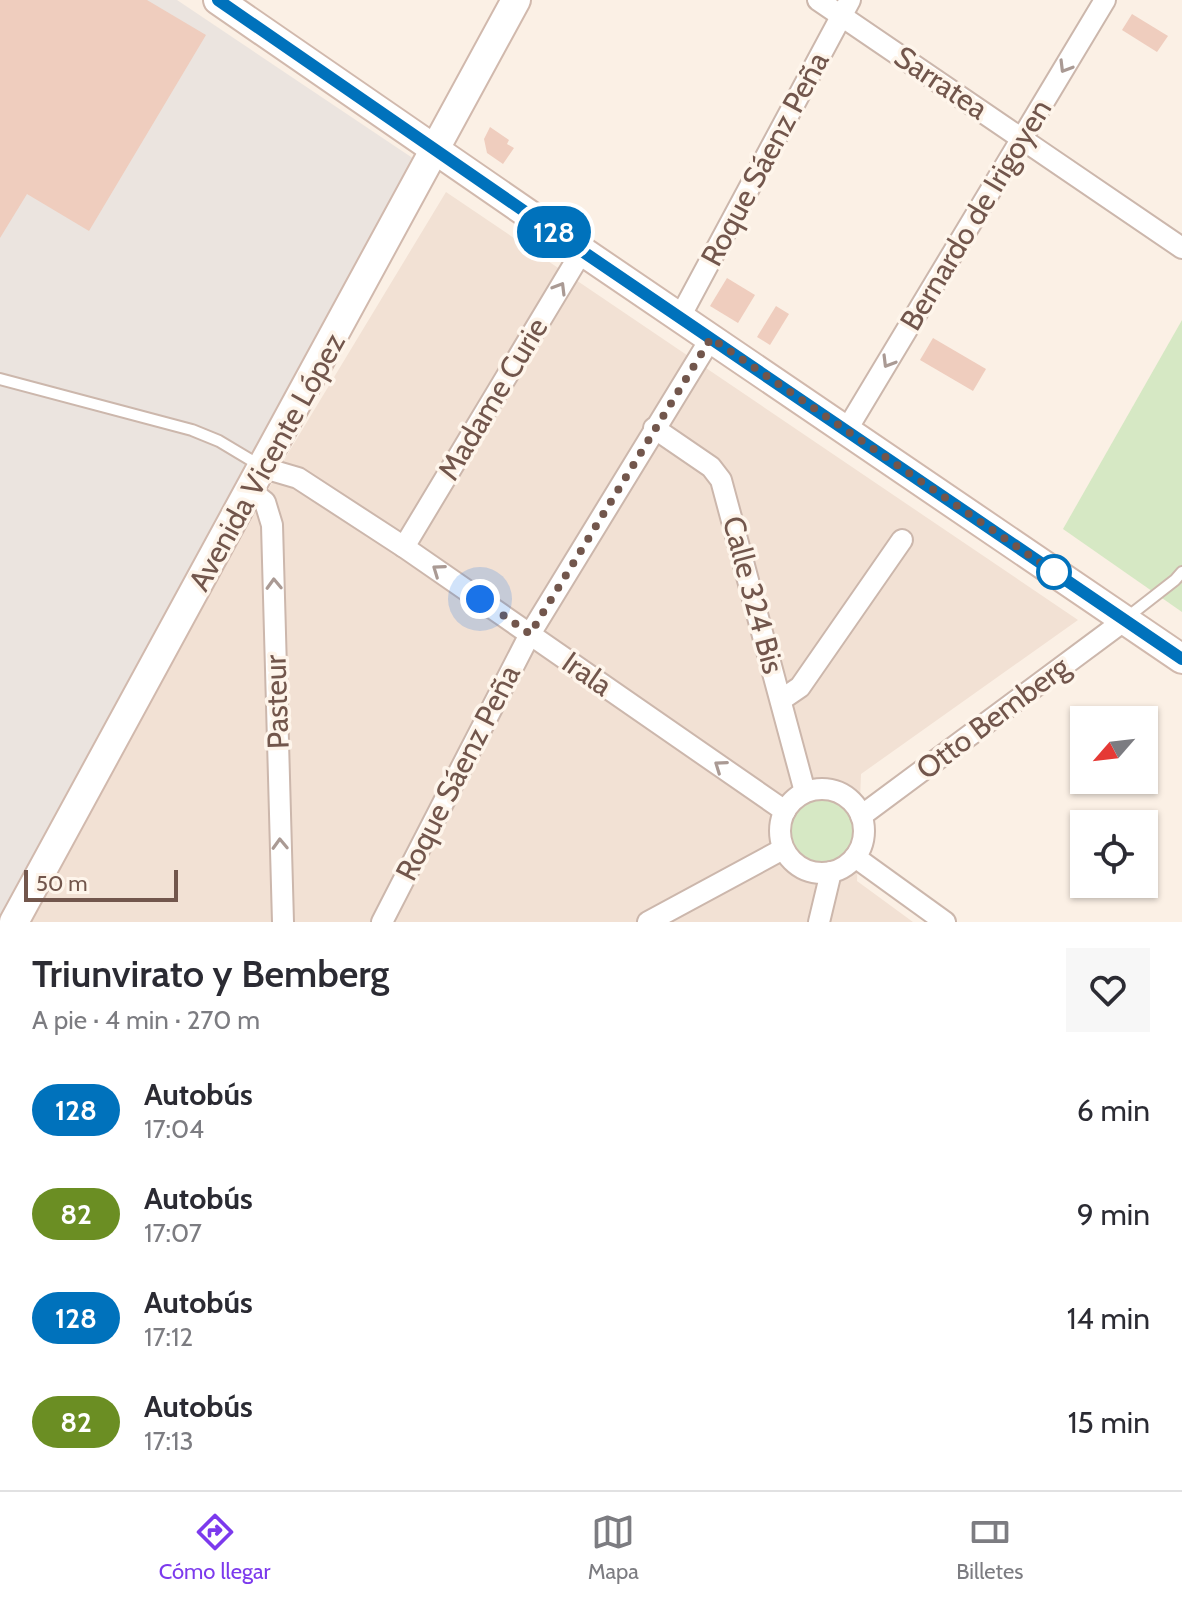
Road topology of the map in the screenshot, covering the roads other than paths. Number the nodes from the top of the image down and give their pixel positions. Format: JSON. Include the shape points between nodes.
{"nodes":[{"id":1,"x":218,"y":0,"type":"edge"},
{"id":2,"x":516,"y":0,"type":"edge"},
{"id":3,"x":818,"y":0,"type":"edge"},
{"id":4,"x":1105,"y":0,"type":"edge"},
{"id":5,"x":846,"y":8,"type":"edge"},
{"id":6,"x":1023,"y":137,"type":"junction"},
{"id":7,"x":436,"y":150,"type":"junction"},
{"id":8,"x":1182,"y":248,"type":"edge"},
{"id":9,"x":582,"y":251,"type":"junction"},
{"id":10,"x":680,"y":317,"type":"junction"},
{"id":11,"x":711,"y":338,"type":"junction"},
{"id":12,"x":0,"y":379,"type":"edge"},
{"id":13,"x":654,"y":428,"type":"junction"},
{"id":14,"x":846,"y":431,"type":"junction"},
{"id":15,"x":257,"y":480,"type":"junction"},
{"id":16,"x":902,"y":540,"type":"dead end"},
{"id":17,"x":404,"y":547,"type":"junction"},
{"id":18,"x":1182,"y":572,"type":"edge"},
{"id":19,"x":1125,"y":620,"type":"junction"},
{"id":20,"x":530,"y":634,"type":"junction"},
{"id":21,"x":1182,"y":659,"type":"edge"},
{"id":22,"x":781,"y":700,"type":"junction"},
{"id":23,"x":805,"y":792,"type":"junction"},
{"id":24,"x":785,"y":811,"type":"junction"},
{"id":25,"x":861,"y":816,"type":"junction"},
{"id":26,"x":783,"y":849,"type":"junction"},
{"id":27,"x":855,"y":857,"type":"junction"},
{"id":28,"x":831,"y":872,"type":"junction"},
{"id":29,"x":14,"y":922,"type":"edge"},
{"id":30,"x":283,"y":922,"type":"edge"},
{"id":31,"x":382,"y":922,"type":"edge"},
{"id":32,"x":648,"y":922,"type":"edge"},
{"id":33,"x":819,"y":922,"type":"edge"},
{"id":34,"x":945,"y":922,"type":"edge"}],
"edges":[{"from":1,"to":7,"type":"street"},
{"from":2,"to":7,"type":"street","name":"Avenida Vicente López"},
{"from":3,"to":5,"type":"street","name":"Sarratea"},
{"from":4,"to":6,"type":"street","name":"Bernardo de Irigoyen","one_way":true},
{"from":5,"to":6,"type":"street","name":"Sarratea"},
{"from":5,"to":10,"type":"street","name":"Roque Sáenz Peña"},
{"from":6,"to":8,"type":"street","name":"Sarratea"},
{"from":6,"to":14,"type":"street","name":"Bernardo de Irigoyen","one_way":true},
{"from":7,"to":9,"type":"street"},
{"from":7,"to":15,"type":"street","name":"Avenida Vicente López"},
{"from":9,"to":10,"type":"street"},
{"from":17,"to":9,"type":"street","name":"Madame Curie","one_way":true},
{"from":10,"to":11,"type":"street"},
{"from":11,"to":13,"type":"street","name":"Roque Sáenz Peña"},
{"from":11,"to":14,"type":"street"},
{"from":12,"to":15,"type":"lane","via":[[192,430],[219,441]]},
{"from":13,"to":20,"type":"street","name":"Roque Sáenz Peña"},
{"from":13,"to":22,"type":"street","name":"Calle 324 Bis","via":[[711,467],[721,480]]},
{"from":14,"to":19,"type":"street"},
{"from":15,"to":17,"type":"street","name":"Irala","via":[[298,478]]},
{"from":15,"to":29,"type":"street","name":"Avenida Vicente López"},
{"from":30,"to":15,"type":"street","name":"Pasteur","one_way":true,"via":[[272,525]]},
{"from":16,"to":22,"type":"street","via":[[800,687]]},
{"from":20,"to":17,"type":"street","name":"Irala","one_way":true},
{"from":18,"to":19,"type":"lane"},
{"from":19,"to":21,"type":"street"},
{"from":19,"to":25,"type":"street","name":"Otto Bemberg"},
{"from":24,"to":20,"type":"street","name":"Irala","one_way":true},
{"from":20,"to":31,"type":"street","name":"Roque Sáenz Peña"},
{"from":22,"to":23,"type":"street","name":"Calle 324 Bis"},
{"from":23,"to":24,"type":"street"},
{"from":23,"to":25,"type":"street","via":[[832,790],[854,804]]},
{"from":24,"to":26,"type":"street","via":[[780,823]]},
{"from":25,"to":27,"type":"street","via":[[862,844]]},
{"from":26,"to":28,"type":"street","via":[[803,869]]},
{"from":26,"to":32,"type":"street"},
{"from":27,"to":28,"type":"street"},
{"from":27,"to":34,"type":"street"},
{"from":28,"to":33,"type":"street"}]}
